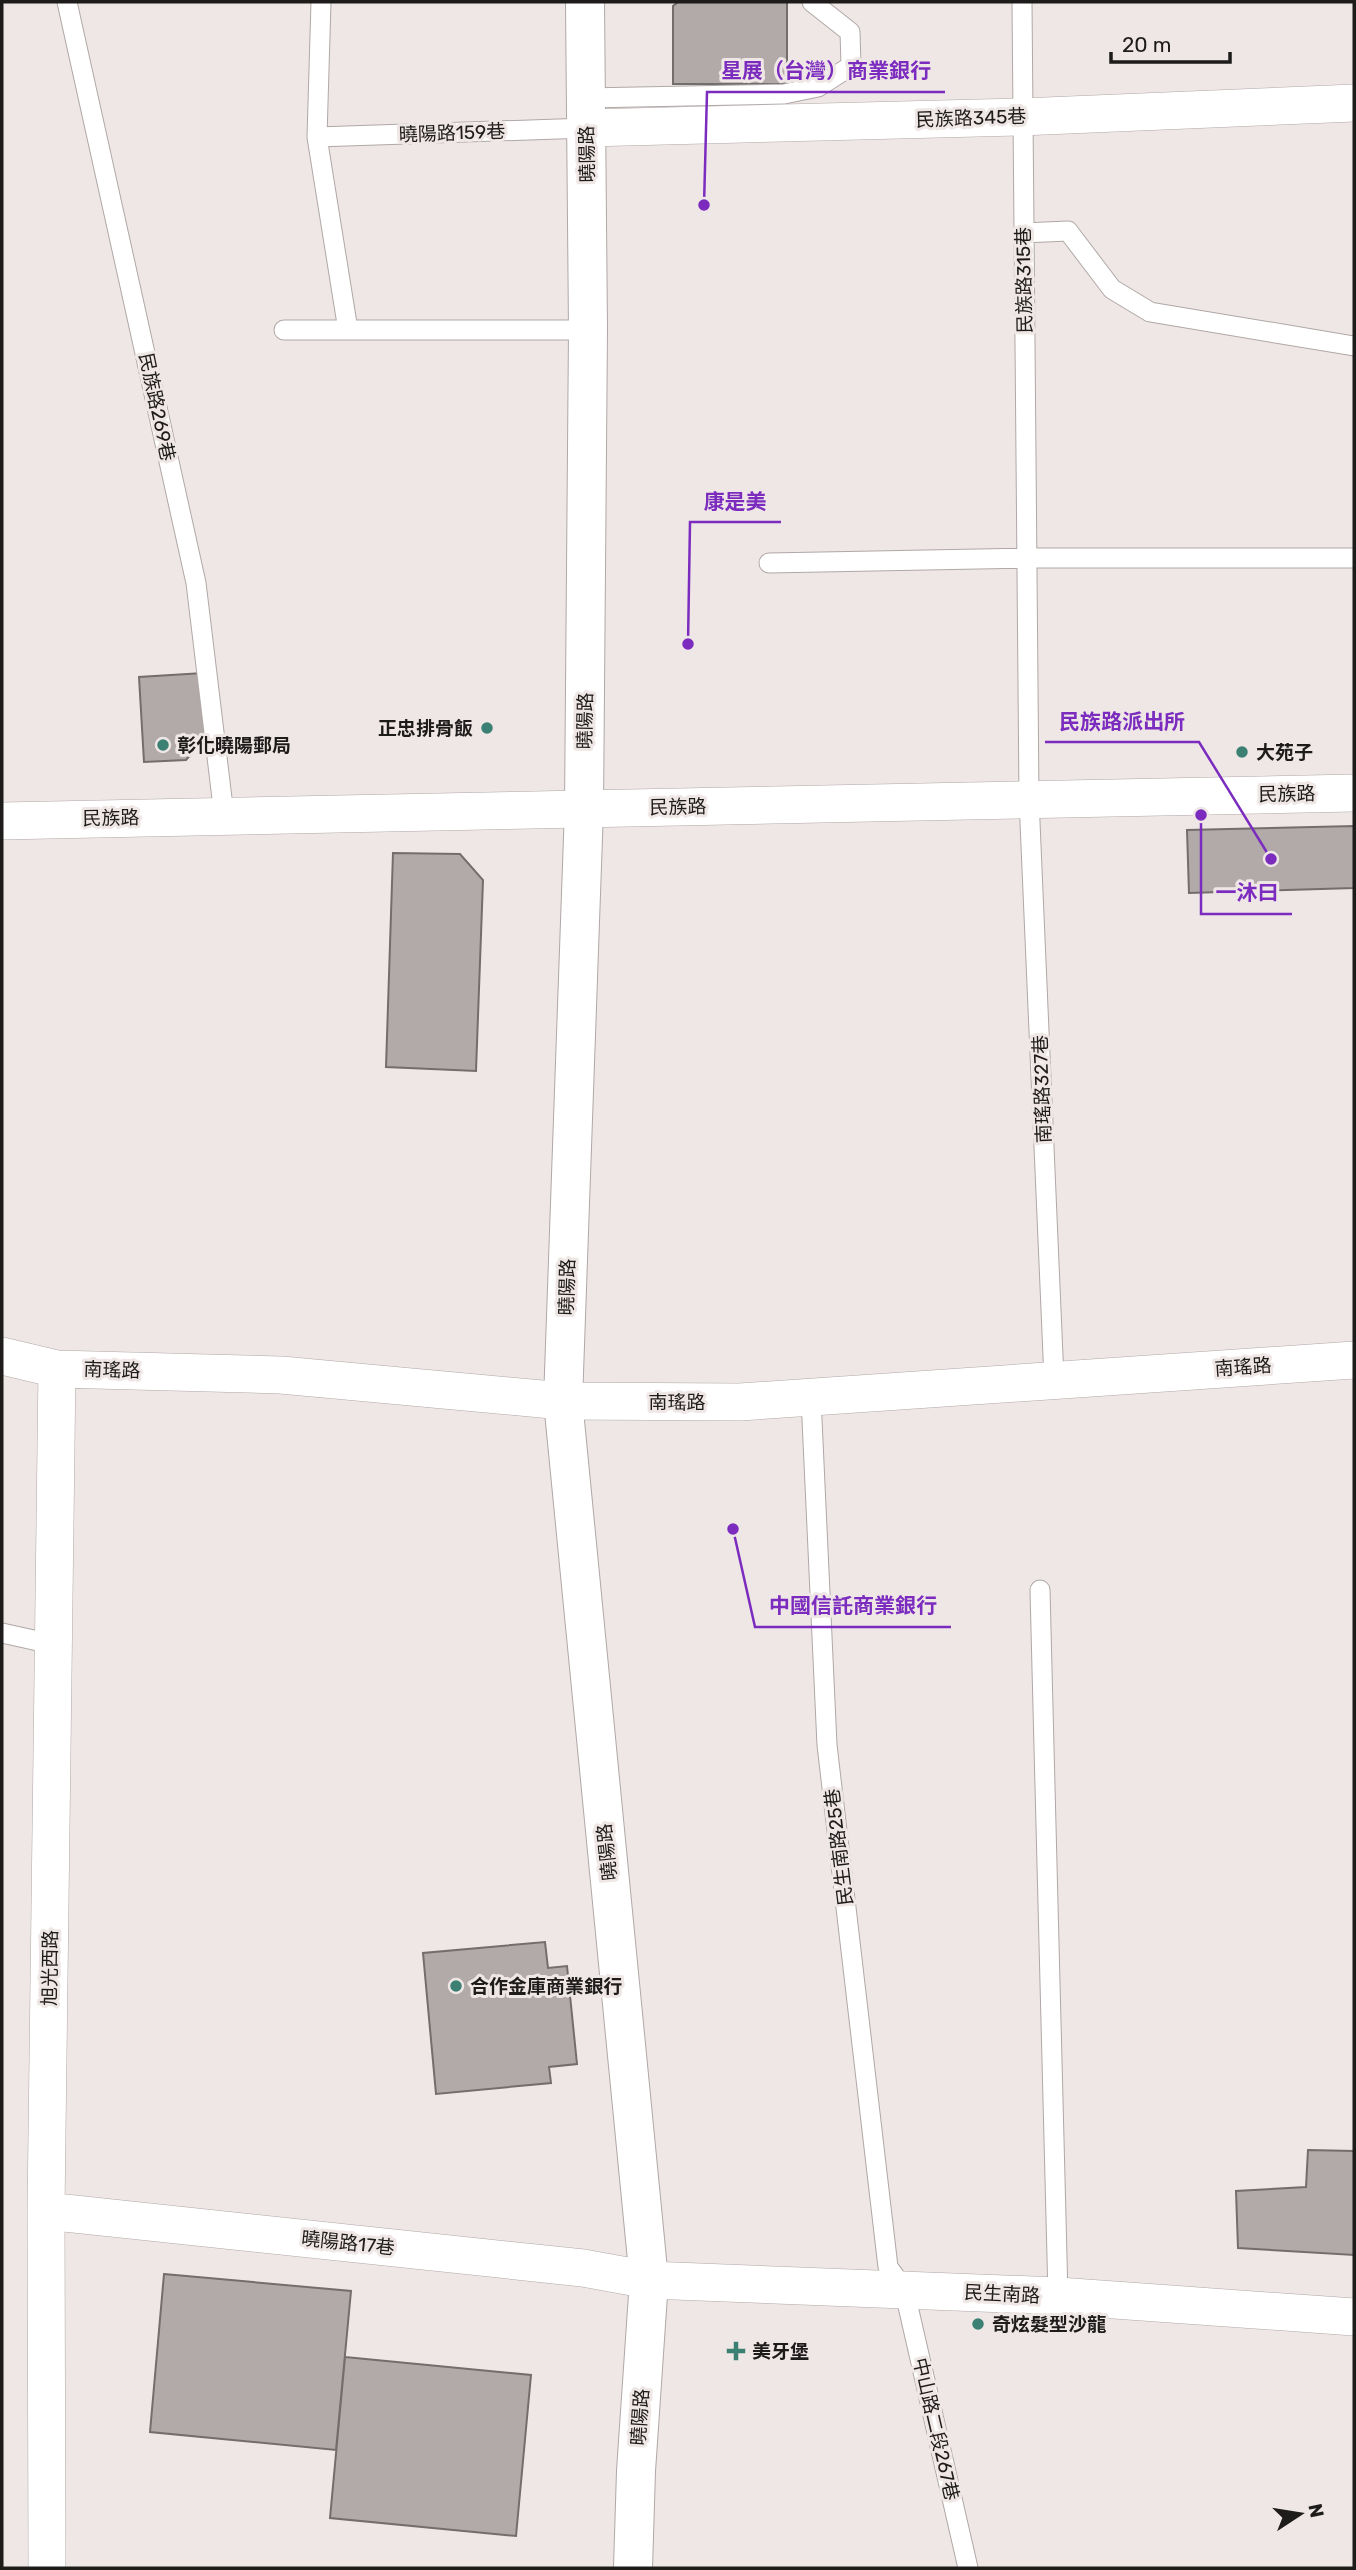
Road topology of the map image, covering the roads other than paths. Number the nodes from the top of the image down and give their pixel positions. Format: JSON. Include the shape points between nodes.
{"nodes":[{"id":1,"x":67,"y":2,"type":"edge"},
{"id":2,"x":321,"y":2,"type":"edge"},
{"id":3,"x":586,"y":2,"type":"edge"},
{"id":4,"x":812,"y":2,"type":"edge"},
{"id":5,"x":1021,"y":2,"type":"edge"},
{"id":6,"x":1354,"y":103,"type":"edge"},
{"id":7,"x":586,"y":113,"type":"junction"},
{"id":8,"x":1021,"y":117,"type":"junction"},
{"id":9,"x":317,"y":137,"type":"junction"},
{"id":10,"x":1023,"y":233,"type":"junction"},
{"id":11,"x":284,"y":330,"type":"dead end"},
{"id":12,"x":348,"y":330,"type":"junction"},
{"id":13,"x":588,"y":330,"type":"junction"},
{"id":14,"x":1354,"y":346,"type":"edge"},
{"id":15,"x":1027,"y":558,"type":"junction"},
{"id":16,"x":1354,"y":558,"type":"edge"},
{"id":17,"x":769,"y":563,"type":"dead end"},
{"id":18,"x":1354,"y":793,"type":"edge"},
{"id":19,"x":1029,"y":799,"type":"junction"},
{"id":20,"x":584,"y":809,"type":"junction"},
{"id":21,"x":224,"y":815,"type":"junction"},
{"id":22,"x":2,"y":816,"type":"edge"},
{"id":23,"x":2,"y":1356,"type":"edge"},
{"id":24,"x":1354,"y":1360,"type":"edge"},
{"id":25,"x":57,"y":1368,"type":"junction"},
{"id":26,"x":1054,"y":1379,"type":"junction"},
{"id":27,"x":811,"y":1398,"type":"junction"},
{"id":28,"x":562,"y":1401,"type":"junction"},
{"id":29,"x":1040,"y":1590,"type":"dead end"},
{"id":30,"x":2,"y":1633,"type":"edge"},
{"id":31,"x":56,"y":1645,"type":"junction"},
{"id":32,"x":46,"y":2211,"type":"junction"},
{"id":33,"x":649,"y":2280,"type":"junction"},
{"id":34,"x":904,"y":2289,"type":"junction"},
{"id":35,"x":1058,"y":2296,"type":"junction"},
{"id":36,"x":1354,"y":2317,"type":"edge"},
{"id":37,"x":47,"y":2568,"type":"edge"},
{"id":38,"x":634,"y":2568,"type":"edge"},
{"id":39,"x":968,"y":2568,"type":"edge"}],
"edges":[{"from":1,"to":21,"type":"lane","name":"民族路269巷","via":[[196,583]]},
{"from":2,"to":9,"type":"lane"},
{"from":3,"to":7,"type":"street","name":"曉陽路"},
{"from":4,"to":7,"type":"lane","name":"曉陽路159巷","via":[[850,32],[852,66],[818,87]]},
{"from":5,"to":8,"type":"lane","name":"民族路315巷"},
{"from":6,"to":8,"type":"street","name":"民族路345巷"},
{"from":7,"to":8,"type":"street","name":"民族路345巷"},
{"from":7,"to":9,"type":"lane","name":"曉陽路159巷"},
{"from":7,"to":13,"type":"street","name":"曉陽路"},
{"from":8,"to":10,"type":"lane","name":"民族路315巷"},
{"from":9,"to":12,"type":"lane"},
{"from":10,"to":14,"type":"lane","via":[[1068,231],[1112,289],[1150,312]]},
{"from":10,"to":15,"type":"lane","name":"民族路315巷"},
{"from":11,"to":12,"type":"lane"},
{"from":12,"to":13,"type":"lane"},
{"from":13,"to":20,"type":"street","name":"曉陽路"},
{"from":15,"to":16,"type":"lane"},
{"from":15,"to":17,"type":"lane"},
{"from":15,"to":19,"type":"lane","name":"民族路315巷"},
{"from":18,"to":19,"type":"street","name":"民族路"},
{"from":19,"to":20,"type":"street","name":"民族路"},
{"from":19,"to":26,"type":"lane","name":"南瑤路327巷"},
{"from":20,"to":21,"type":"street","name":"民族路"},
{"from":20,"to":28,"type":"street","name":"曉陽路"},
{"from":21,"to":22,"type":"street","name":"民族路"},
{"from":23,"to":25,"type":"street","name":"南瑤路"},
{"from":24,"to":26,"type":"street","name":"南瑤路"},
{"from":25,"to":28,"type":"street","name":"南瑤路","via":[[281,1375]]},
{"from":25,"to":31,"type":"street","name":"旭光西路"},
{"from":26,"to":27,"type":"street","name":"南瑤路"},
{"from":27,"to":28,"type":"street","name":"南瑤路"},
{"from":27,"to":34,"type":"lane","name":"民生南路25巷","via":[[827,1745],[888,2267]]},
{"from":28,"to":33,"type":"street","name":"曉陽路"},
{"from":29,"to":35,"type":"lane"},
{"from":30,"to":31,"type":"lane"},
{"from":31,"to":32,"type":"street","name":"旭光西路"},
{"from":32,"to":33,"type":"street","name":"曉陽路17巷","via":[[583,2268]]},
{"from":32,"to":37,"type":"street","name":"旭光西路"},
{"from":33,"to":34,"type":"street","name":"民生南路"},
{"from":33,"to":38,"type":"street","name":"曉陽路"},
{"from":34,"to":35,"type":"street","name":"民生南路"},
{"from":34,"to":39,"type":"lane","name":"中山路二段267巷"},
{"from":35,"to":36,"type":"street","name":"民生南路"}]}
